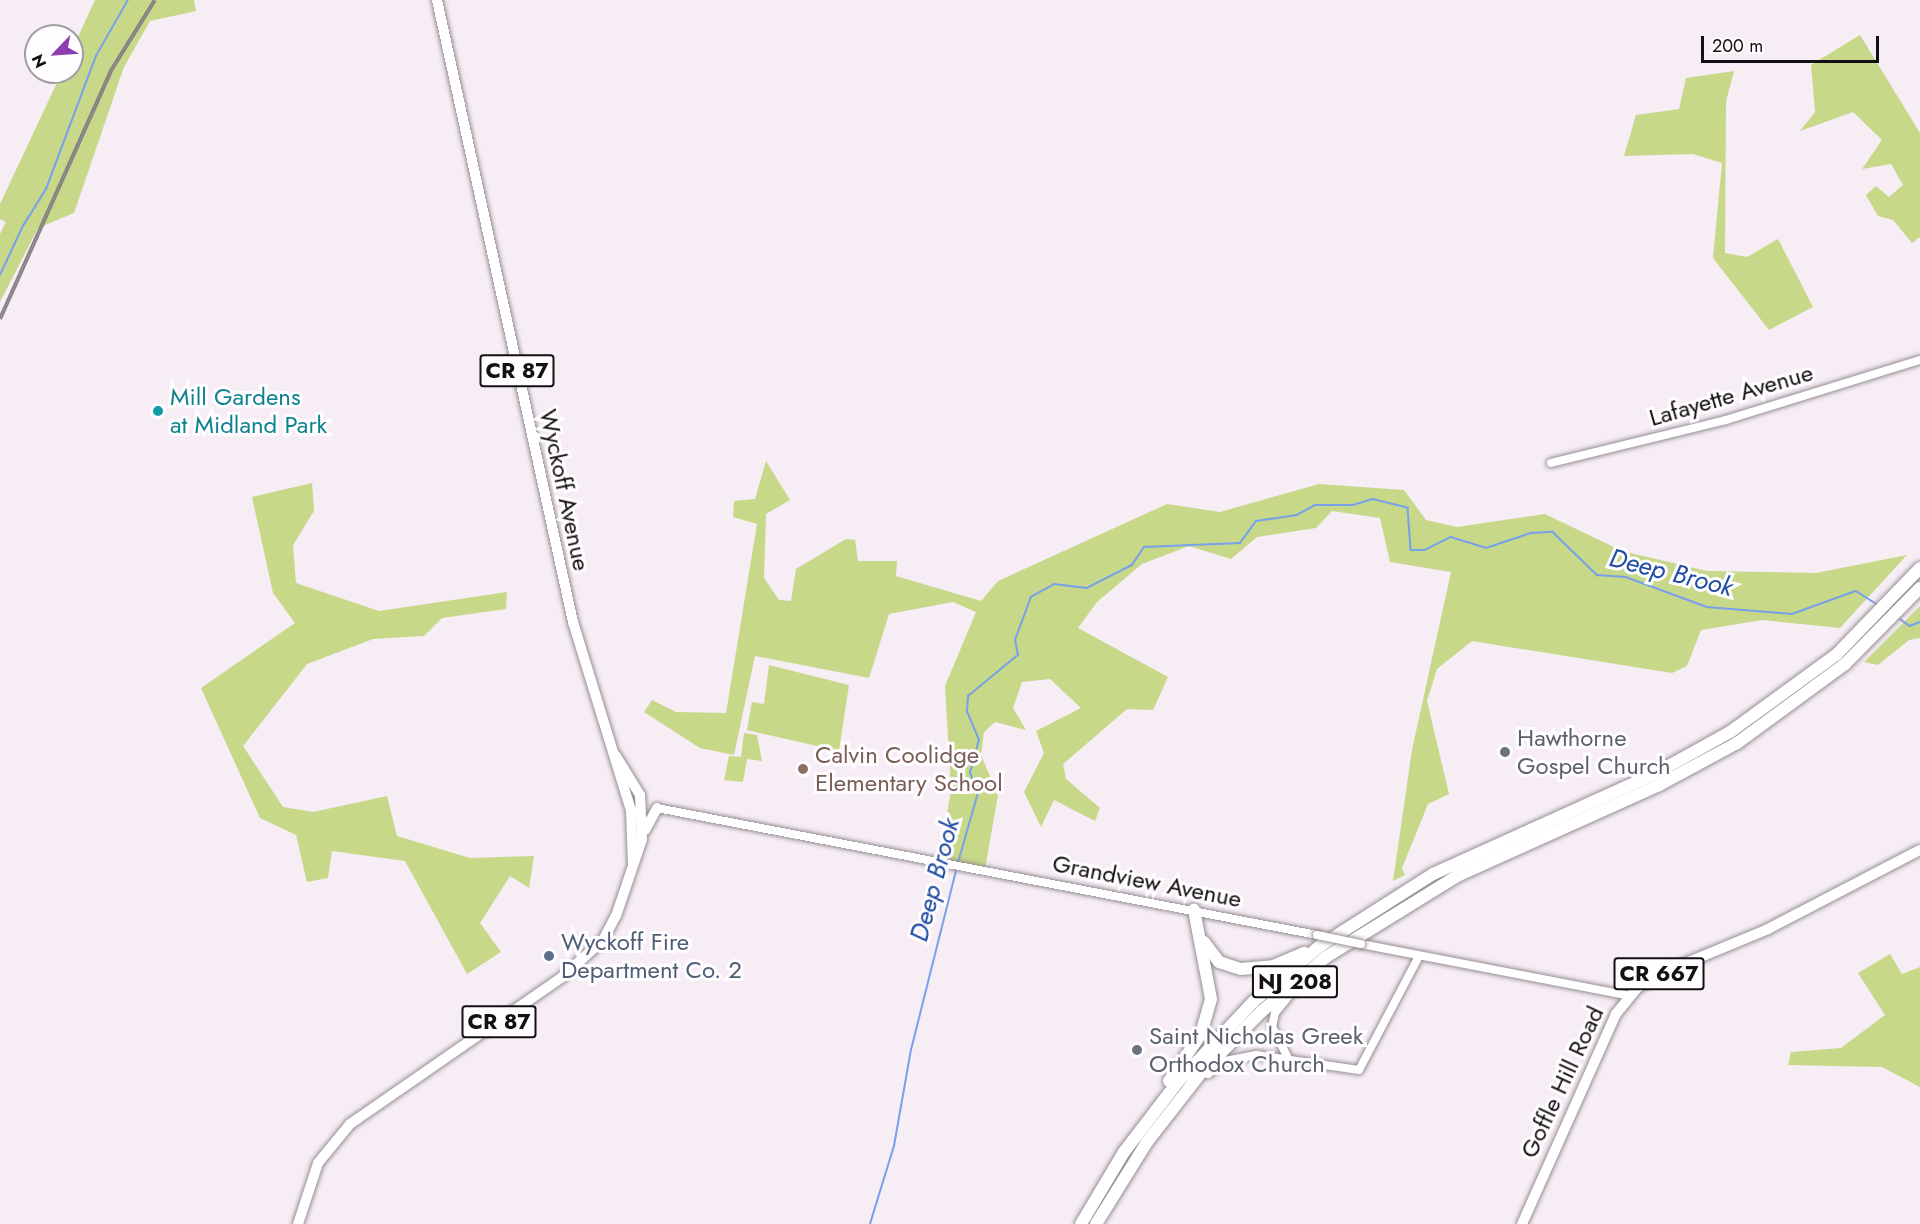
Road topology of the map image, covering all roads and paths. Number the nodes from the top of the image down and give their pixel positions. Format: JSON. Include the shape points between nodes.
{"nodes":[{"id":1,"x":438,"y":0,"type":"edge"},
{"id":2,"x":1920,"y":360,"type":"edge"},
{"id":3,"x":1551,"y":463,"type":"dead end"},
{"id":4,"x":1920,"y":568,"type":"edge"},
{"id":5,"x":1920,"y":588,"type":"edge"},
{"id":6,"x":606,"y":741,"type":"junction"},
{"id":7,"x":657,"y":808,"type":"junction"},
{"id":8,"x":643,"y":809,"type":"junction"},
{"id":9,"x":631,"y":810,"type":"junction"},
{"id":10,"x":642,"y":839,"type":"junction"},
{"id":11,"x":1920,"y":850,"type":"edge"},
{"id":12,"x":633,"y":864,"type":"junction"},
{"id":13,"x":1194,"y":910,"type":"junction"},
{"id":14,"x":1341,"y":938,"type":"junction"},
{"id":15,"x":1419,"y":956,"type":"junction"},
{"id":16,"x":1629,"y":996,"type":"junction"},
{"id":17,"x":1287,"y":1056,"type":"junction"},
{"id":18,"x":1159,"y":1125,"type":"junction"},
{"id":19,"x":1124,"y":1152,"type":"junction"},
{"id":20,"x":298,"y":1224,"type":"edge"},
{"id":21,"x":1081,"y":1224,"type":"edge"},
{"id":22,"x":1096,"y":1224,"type":"edge"},
{"id":23,"x":1522,"y":1224,"type":"edge"}],
"edges":[{"from":1,"to":6,"type":"main road","name":"Wyckoff Avenue","number":"CR 87","via":[[560,568]]},
{"from":2,"to":3,"type":"street","name":"Lafayette Avenue","via":[[1726,420]]},
{"from":4,"to":14,"type":"highway","number":"NJ 208","via":[[1830,660],[1730,732],[1654,774],[1452,864]]},
{"from":5,"to":14,"type":"highway","number":"NJ 208","via":[[1845,664],[1737,743],[1659,785],[1459,875]]},
{"from":6,"to":8,"type":"main road","name":"Wyckoff Avenue","number":"CR 87","via":[[640,795]]},
{"from":6,"to":9,"type":"main road","name":"Wyckoff Avenue","number":"CR 87"},
{"from":7,"to":8,"type":"main road"},
{"from":7,"to":10,"type":"main road"},
{"from":7,"to":13,"type":"street","name":"Grandview Avenue"},
{"from":8,"to":9,"type":"main road"},
{"from":8,"to":10,"type":"main road","name":"Wyckoff Avenue","number":"CR 87"},
{"from":9,"to":12,"type":"main road","name":"Wyckoff Avenue","number":"CR 87"},
{"from":10,"to":12,"type":"main road","name":"Wyckoff Avenue","number":"CR 87"},
{"from":11,"to":16,"type":"main road","name":"Goffle Hill Road","number":"CR 667","via":[[1768,929],[1651,978]]},
{"from":12,"to":20,"type":"main road","name":"Wyckoff Avenue","number":"CR 87","via":[[616,916],[594,950],[338,1136],[310,1178]]},
{"from":13,"to":14,"type":"highway","via":[[1208,950],[1233,968],[1273,966]]},
{"from":13,"to":15,"type":"street","name":"Grandview Avenue","bridge":true},
{"from":13,"to":19,"type":"highway","via":[[1212,983],[1209,1015]]},
{"from":14,"to":17,"type":"street","via":[[1275,1013],[1273,1034]]},
{"from":14,"to":18,"type":"highway","number":"NJ 208","via":[[1246,1026]]},
{"from":14,"to":19,"type":"highway","number":"NJ 208","via":[[1222,1032]]},
{"from":15,"to":16,"type":"street","name":"Grandview Avenue"},
{"from":15,"to":17,"type":"street","via":[[1359,1070]]},
{"from":16,"to":23,"type":"main road","name":"Goffle Hill Road","number":"CR 667","via":[[1571,1110]]},
{"from":17,"to":18,"type":"street","via":[[1249,1055],[1226,1061]]},
{"from":18,"to":22,"type":"highway","number":"NJ 208"},
{"from":19,"to":21,"type":"highway","number":"NJ 208"}]}
